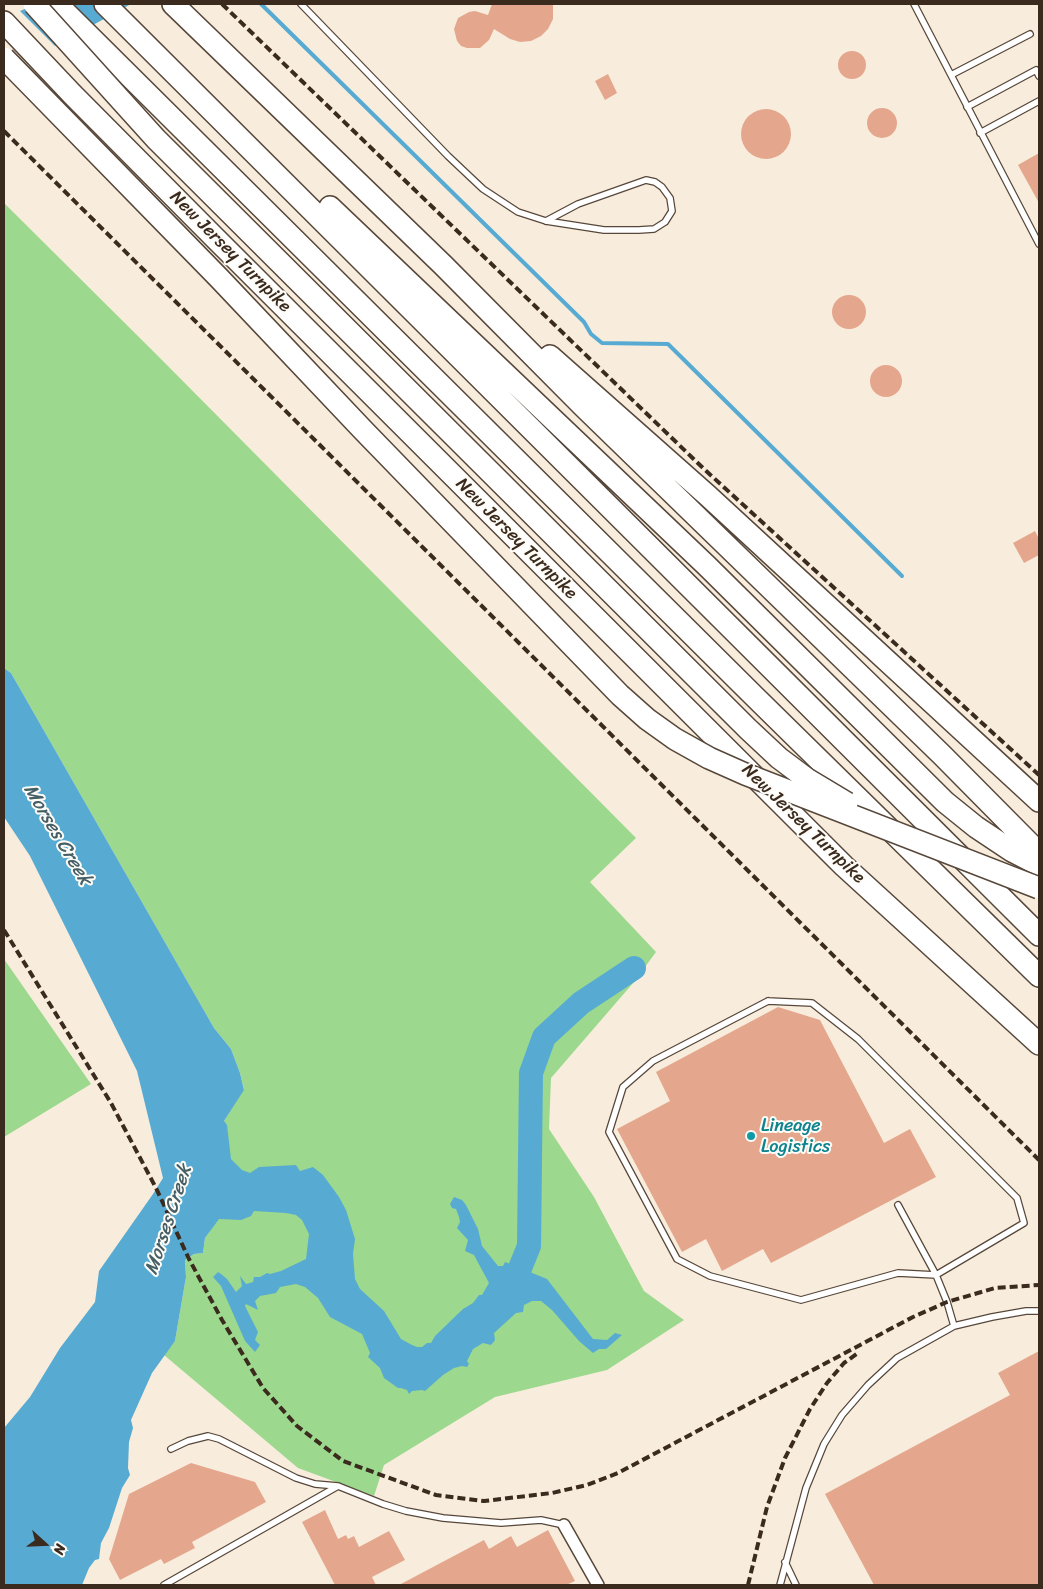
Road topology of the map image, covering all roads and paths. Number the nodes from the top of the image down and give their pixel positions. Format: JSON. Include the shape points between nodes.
{"nodes":[{"id":1,"x":34,"y":4,"type":"edge"},
{"id":2,"x":57,"y":4,"type":"edge"},
{"id":3,"x":106,"y":4,"type":"edge"},
{"id":4,"x":173,"y":4,"type":"edge"},
{"id":5,"x":301,"y":4,"type":"edge"},
{"id":6,"x":914,"y":4,"type":"edge"},
{"id":7,"x":4,"y":22,"type":"edge"},
{"id":8,"x":1030,"y":34,"type":"dead end"},
{"id":9,"x":4,"y":58,"type":"edge"},
{"id":10,"x":951,"y":75,"type":"junction"},
{"id":11,"x":1039,"y":76,"type":"edge"},
{"id":12,"x":1039,"y":101,"type":"edge"},
{"id":13,"x":967,"y":108,"type":"junction"},
{"id":14,"x":980,"y":133,"type":"junction"},
{"id":15,"x":546,"y":221,"type":"junction"},
{"id":16,"x":1039,"y":244,"type":"edge"},
{"id":17,"x":442,"y":265,"type":"junction"},
{"id":18,"x":411,"y":298,"type":"junction"},
{"id":19,"x":1039,"y":801,"type":"edge"},
{"id":20,"x":935,"y":846,"type":"junction"},
{"id":21,"x":1039,"y":853,"type":"edge"},
{"id":22,"x":1039,"y":865,"type":"edge"},
{"id":23,"x":1039,"y":888,"type":"edge"},
{"id":24,"x":1039,"y":935,"type":"edge"},
{"id":25,"x":1039,"y":976,"type":"edge"},
{"id":26,"x":1034,"y":1036,"type":"edge"},
{"id":27,"x":898,"y":1205,"type":"dead end"},
{"id":28,"x":936,"y":1275,"type":"junction"},
{"id":29,"x":1039,"y":1311,"type":"edge"},
{"id":30,"x":954,"y":1326,"type":"junction"},
{"id":31,"x":171,"y":1449,"type":"dead end"},
{"id":32,"x":338,"y":1486,"type":"junction"},
{"id":33,"x":564,"y":1526,"type":"joint"},
{"id":34,"x":785,"y":1562,"type":"junction"},
{"id":35,"x":164,"y":1585,"type":"edge"},
{"id":36,"x":598,"y":1585,"type":"edge"},
{"id":37,"x":780,"y":1585,"type":"edge"},
{"id":38,"x":796,"y":1585,"type":"edge"}],
"edges":[{"from":1,"to":20,"type":"highway","bridge":true,"via":[[156,139],[779,758],[844,801]]},
{"from":2,"to":25,"type":"highway"},
{"from":3,"to":18,"type":"highway","via":[[245,142]]},
{"from":4,"to":17,"type":"highway"},
{"from":5,"to":15,"type":"lane","via":[[483,189],[518,212]]},
{"from":6,"to":10,"type":"lane"},
{"from":7,"to":26,"type":"highway","name":"New Jersey Turnpike","via":[[79,101],[844,866]]},
{"from":8,"to":10,"type":"lane"},
{"from":9,"to":20,"type":"highway","bridge":true,"via":[[647,719],[709,758],[745,774]]},
{"from":10,"to":13,"type":"lane"},
{"from":11,"to":13,"type":"lane","via":[[1036,70]]},
{"from":12,"to":14,"type":"lane"},
{"from":13,"to":14,"type":"lane"},
{"from":14,"to":16,"type":"lane"},
{"from":15,"to":15,"type":"lane","via":[[604,230],[654,229],[665,222],[672,211],[670,198],[662,187],[646,180],[578,204]]},
{"from":17,"to":19,"type":"highway","via":[[607,405]]},
{"from":17,"to":21,"type":"highway"},
{"from":18,"to":22,"type":"highway","via":[[707,566],[945,802],[1012,851]]},
{"from":18,"to":24,"type":"highway"},
{"from":20,"to":23,"type":"highway","bridge":true},
{"from":27,"to":28,"type":"lane"},
{"from":28,"to":28,"type":"lane","via":[[1024,1223],[1017,1198],[858,1039],[812,1003],[768,1001],[653,1061],[623,1087],[610,1132],[677,1259],[710,1276],[801,1300],[898,1273]]},
{"from":28,"to":30,"type":"lane"},
{"from":29,"to":30,"type":"lane"},
{"from":30,"to":34,"type":"lane","via":[[898,1358],[842,1414],[824,1444],[806,1488]]},
{"from":31,"to":32,"type":"lane","via":[[208,1436],[296,1478]]},
{"from":32,"to":33,"type":"lane","via":[[383,1504],[443,1518],[501,1523],[540,1520]]},
{"from":32,"to":35,"type":"lane"},
{"from":33,"to":36,"type":"street"},
{"from":34,"to":37,"type":"lane"},
{"from":34,"to":38,"type":"lane"}]}
